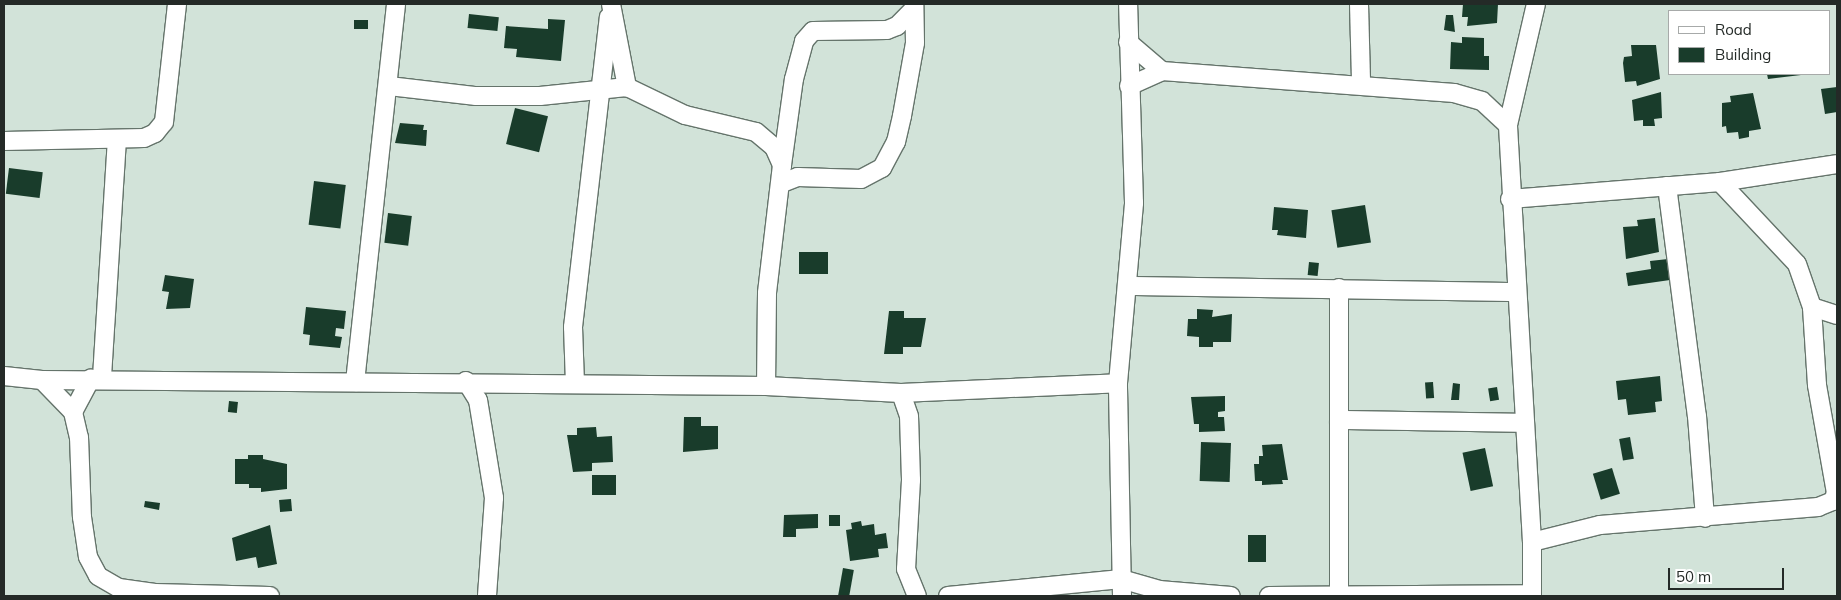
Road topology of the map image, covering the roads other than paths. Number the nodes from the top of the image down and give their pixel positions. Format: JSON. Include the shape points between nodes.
{"nodes":[{"id":1,"x":177,"y":4,"type":"edge"},
{"id":2,"x":396,"y":4,"type":"edge"},
{"id":3,"x":611,"y":4,"type":"edge"},
{"id":4,"x":1128,"y":4,"type":"edge"},
{"id":5,"x":1359,"y":4,"type":"edge"},
{"id":6,"x":1536,"y":4,"type":"edge"},
{"id":7,"x":913,"y":7,"type":"edge"},
{"id":8,"x":1128,"y":42,"type":"junction"},
{"id":9,"x":1162,"y":71,"type":"junction"},
{"id":10,"x":1360,"y":83,"type":"junction"},
{"id":11,"x":389,"y":86,"type":"junction"},
{"id":12,"x":1129,"y":86,"type":"junction"},
{"id":13,"x":627,"y":87,"type":"junction"},
{"id":14,"x":600,"y":88,"type":"junction"},
{"id":15,"x":1508,"y":125,"type":"junction"},
{"id":16,"x":117,"y":139,"type":"junction"},
{"id":17,"x":4,"y":141,"type":"edge"},
{"id":18,"x":1837,"y":164,"type":"edge"},
{"id":19,"x":782,"y":165,"type":"junction"},
{"id":20,"x":1720,"y":182,"type":"junction"},
{"id":21,"x":782,"y":183,"type":"junction"},
{"id":22,"x":1668,"y":186,"type":"junction"},
{"id":23,"x":1510,"y":200,"type":"junction"},
{"id":24,"x":1128,"y":286,"type":"junction"},
{"id":25,"x":1339,"y":288,"type":"junction"},
{"id":26,"x":1516,"y":292,"type":"junction"},
{"id":27,"x":1812,"y":306,"type":"junction"},
{"id":28,"x":1837,"y":315,"type":"edge"},
{"id":29,"x":4,"y":376,"type":"edge"},
{"id":30,"x":96,"y":378,"type":"junction"},
{"id":31,"x":42,"y":380,"type":"junction"},
{"id":32,"x":355,"y":382,"type":"junction"},
{"id":33,"x":466,"y":382,"type":"junction"},
{"id":34,"x":1118,"y":383,"type":"junction"},
{"id":35,"x":575,"y":384,"type":"junction"},
{"id":36,"x":766,"y":386,"type":"junction"},
{"id":37,"x":902,"y":393,"type":"junction"},
{"id":38,"x":73,"y":412,"type":"junction"},
{"id":39,"x":1339,"y":420,"type":"junction"},
{"id":40,"x":1523,"y":423,"type":"junction"},
{"id":41,"x":1705,"y":518,"type":"junction"},
{"id":42,"x":1532,"y":542,"type":"junction"},
{"id":43,"x":1121,"y":588,"type":"edge"},
{"id":44,"x":1532,"y":595,"type":"edge"},
{"id":45,"x":270,"y":596,"type":"edge"},
{"id":46,"x":487,"y":596,"type":"edge"},
{"id":47,"x":918,"y":596,"type":"edge"},
{"id":48,"x":948,"y":596,"type":"edge"},
{"id":49,"x":1231,"y":596,"type":"edge"},
{"id":50,"x":1269,"y":596,"type":"edge"},
{"id":51,"x":1339,"y":596,"type":"edge"}],
"edges":[{"from":1,"to":16,"type":"street","via":[[164,122],[144,138]]},
{"from":2,"to":11,"type":"street"},
{"from":3,"to":13,"type":"street"},
{"from":3,"to":14,"type":"street"},
{"from":4,"to":8,"type":"street"},
{"from":5,"to":10,"type":"street"},
{"from":6,"to":15,"type":"street"},
{"from":7,"to":19,"type":"street","via":[[898,26],[887,30],[813,31],[804,41],[794,79]]},
{"from":7,"to":21,"type":"street","via":[[915,43],[902,116],[896,142],[882,168],[861,179],[798,177]]},
{"from":8,"to":9,"type":"street"},
{"from":8,"to":12,"type":"street"},
{"from":9,"to":10,"type":"street"},
{"from":9,"to":12,"type":"street"},
{"from":10,"to":15,"type":"street","via":[[1454,92],[1482,101]]},
{"from":11,"to":14,"type":"street","via":[[476,96],[584,94]]},
{"from":11,"to":32,"type":"street"},
{"from":12,"to":24,"type":"street","via":[[1134,203]]},
{"from":13,"to":14,"type":"street"},
{"from":13,"to":19,"type":"street","via":[[685,115],[756,132],[774,147]]},
{"from":14,"to":35,"type":"street","via":[[573,327]]},
{"from":15,"to":23,"type":"street"},
{"from":16,"to":17,"type":"street"},
{"from":16,"to":30,"type":"street"},
{"from":18,"to":20,"type":"street"},
{"from":19,"to":21,"type":"street"},
{"from":20,"to":22,"type":"street"},
{"from":20,"to":27,"type":"street","via":[[1797,264]]},
{"from":21,"to":36,"type":"street","via":[[767,293]]},
{"from":22,"to":23,"type":"street"},
{"from":22,"to":41,"type":"street","via":[[1698,416]]},
{"from":23,"to":26,"type":"street"},
{"from":24,"to":25,"type":"street"},
{"from":24,"to":34,"type":"street"},
{"from":25,"to":26,"type":"street"},
{"from":25,"to":39,"type":"street"},
{"from":26,"to":40,"type":"street"},
{"from":27,"to":28,"type":"street"},
{"from":27,"to":41,"type":"street","via":[[1817,385],[1836,493],[1833,501],[1818,507]]},
{"from":29,"to":31,"type":"street"},
{"from":30,"to":31,"type":"street"},
{"from":30,"to":32,"type":"street"},
{"from":30,"to":38,"type":"street"},
{"from":31,"to":38,"type":"street"},
{"from":32,"to":33,"type":"street"},
{"from":33,"to":35,"type":"street"},
{"from":33,"to":46,"type":"street","via":[[478,400],[494,498]]},
{"from":34,"to":37,"type":"street"},
{"from":34,"to":43,"type":"street"},
{"from":35,"to":36,"type":"street"},
{"from":36,"to":37,"type":"street"},
{"from":37,"to":47,"type":"street","via":[[909,416],[911,480],[906,569]]},
{"from":38,"to":45,"type":"street","via":[[79,436],[82,517],[88,557],[98,576],[119,588],[155,593]]},
{"from":39,"to":40,"type":"street"},
{"from":39,"to":51,"type":"street"},
{"from":40,"to":42,"type":"street"},
{"from":41,"to":42,"type":"street","via":[[1600,525]]},
{"from":42,"to":44,"type":"street"},
{"from":43,"to":48,"type":"street"},
{"from":43,"to":49,"type":"street"},
{"from":44,"to":51,"type":"street"},
{"from":50,"to":51,"type":"street"}]}
